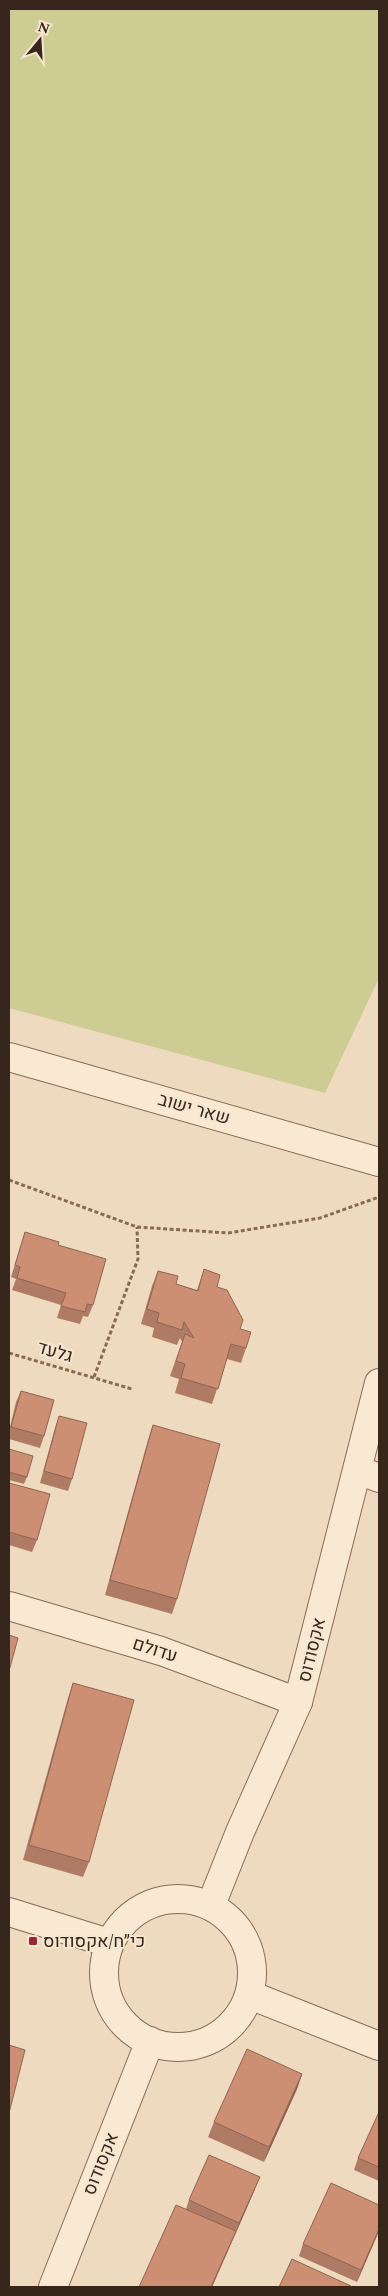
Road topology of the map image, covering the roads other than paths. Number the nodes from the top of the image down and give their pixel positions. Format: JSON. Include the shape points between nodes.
{"nodes":[{"id":1,"x":9,"y":1057,"type":"edge"},
{"id":2,"x":379,"y":1162,"type":"edge"},
{"id":3,"x":379,"y":1383,"type":"edge"},
{"id":4,"x":369,"y":1474,"type":"edge"},
{"id":5,"x":9,"y":1606,"type":"edge"},
{"id":6,"x":298,"y":1702,"type":"junction"},
{"id":7,"x":211,"y":1906,"type":"junction"},
{"id":8,"x":9,"y":1912,"type":"edge"},
{"id":9,"x":109,"y":1943,"type":"junction"},
{"id":10,"x":250,"y":1995,"type":"junction"},
{"id":11,"x":150,"y":2041,"type":"junction"},
{"id":12,"x":379,"y":2046,"type":"edge"},
{"id":13,"x":52,"y":2287,"type":"edge"}],
"edges":[{"from":1,"to":2,"type":"street","name":"שאר ישוב"},
{"from":3,"to":4,"type":"street","name":"אקסודוס"},
{"from":4,"to":6,"type":"street","name":"אקסודוס"},
{"from":5,"to":6,"type":"street","name":"עדולם","via":[[161,1651]]},
{"from":6,"to":7,"type":"street","name":"אקסודוס"},
{"from":7,"to":9,"type":"street","via":[[188,1899],[164,1899],[141,1908],[128,1918]]},
{"from":7,"to":10,"type":"street","via":[[228,1917],[242,1933],[250,1953],[253,1974]]},
{"from":8,"to":9,"type":"street"},
{"from":9,"to":11,"type":"street","via":[[104,1962],[104,1982],[109,2001],[133,2032]]},
{"from":10,"to":11,"type":"street","via":[[239,2016],[221,2034],[199,2044],[174,2047]]},
{"from":10,"to":12,"type":"street"},
{"from":11,"to":13,"type":"street","name":"אקסודוס"}]}
